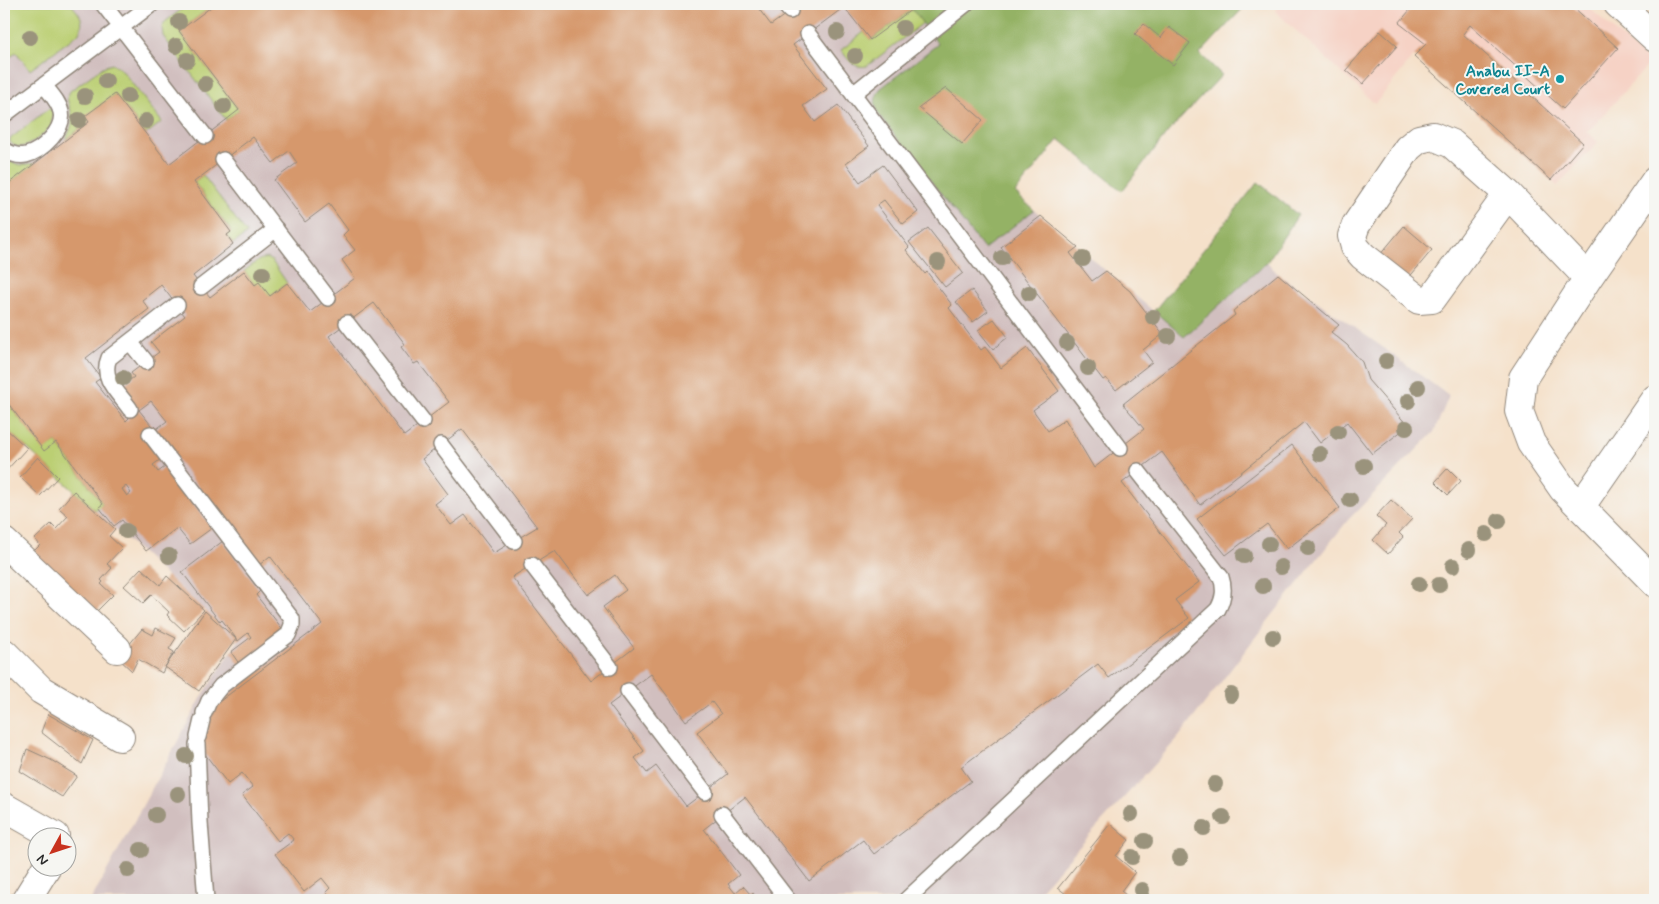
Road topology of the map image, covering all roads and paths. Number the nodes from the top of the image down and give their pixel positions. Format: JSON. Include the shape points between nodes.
{"nodes":[{"id":1,"x":104,"y":4,"type":"edge"},
{"id":2,"x":152,"y":4,"type":"edge"},
{"id":3,"x":966,"y":4,"type":"edge"},
{"id":4,"x":1618,"y":4,"type":"edge"},
{"id":5,"x":121,"y":27,"type":"junction"},
{"id":6,"x":808,"y":34,"type":"dead end"},
{"id":7,"x":1655,"y":38,"type":"edge"},
{"id":8,"x":44,"y":85,"type":"junction"},
{"id":9,"x":853,"y":94,"type":"junction"},
{"id":10,"x":4,"y":116,"type":"edge"},
{"id":11,"x":204,"y":136,"type":"dead end"},
{"id":12,"x":4,"y":150,"type":"edge"},
{"id":13,"x":223,"y":160,"type":"dead end"},
{"id":14,"x":1655,"y":180,"type":"edge"},
{"id":15,"x":1508,"y":194,"type":"junction"},
{"id":16,"x":276,"y":229,"type":"junction"},
{"id":17,"x":1588,"y":278,"type":"junction"},
{"id":18,"x":201,"y":287,"type":"dead end"},
{"id":19,"x":328,"y":298,"type":"dead end"},
{"id":20,"x":177,"y":305,"type":"dead end"},
{"id":21,"x":347,"y":323,"type":"dead end"},
{"id":22,"x":130,"y":342,"type":"junction"},
{"id":23,"x":146,"y":362,"type":"dead end"},
{"id":24,"x":1655,"y":399,"type":"edge"},
{"id":25,"x":130,"y":409,"type":"dead end"},
{"id":26,"x":423,"y":422,"type":"dead end"},
{"id":27,"x":150,"y":434,"type":"dead end"},
{"id":28,"x":441,"y":446,"type":"dead end"},
{"id":29,"x":1120,"y":448,"type":"dead end"},
{"id":30,"x":1138,"y":471,"type":"dead end"},
{"id":31,"x":1580,"y":506,"type":"junction"},
{"id":32,"x":514,"y":541,"type":"dead end"},
{"id":33,"x":4,"y":542,"type":"edge"},
{"id":34,"x":532,"y":565,"type":"dead end"},
{"id":35,"x":1655,"y":583,"type":"edge"},
{"id":36,"x":117,"y":650,"type":"dead end"},
{"id":37,"x":4,"y":653,"type":"edge"},
{"id":38,"x":610,"y":667,"type":"dead end"},
{"id":39,"x":628,"y":691,"type":"dead end"},
{"id":40,"x":120,"y":737,"type":"dead end"},
{"id":41,"x":705,"y":792,"type":"dead end"},
{"id":42,"x":4,"y":807,"type":"edge"},
{"id":43,"x":722,"y":814,"type":"dead end"},
{"id":44,"x":37,"y":826,"type":"edge"},
{"id":45,"x":41,"y":876,"type":"edge"},
{"id":46,"x":26,"y":900,"type":"edge"},
{"id":47,"x":206,"y":900,"type":"edge"},
{"id":48,"x":788,"y":900,"type":"edge"},
{"id":49,"x":906,"y":900,"type":"edge"}],
"edges":[{"from":1,"to":5,"type":"lane"},
{"from":2,"to":5,"type":"lane"},
{"from":3,"to":9,"type":"lane"},
{"from":4,"to":7,"type":"street"},
{"from":5,"to":8,"type":"lane"},
{"from":5,"to":11,"type":"lane"},
{"from":6,"to":9,"type":"lane"},
{"from":8,"to":10,"type":"lane"},
{"from":8,"to":12,"type":"lane","via":[[61,111],[62,120],[57,132],[26,155],[17,156]]},
{"from":9,"to":29,"type":"lane"},
{"from":13,"to":16,"type":"lane"},
{"from":14,"to":17,"type":"street"},
{"from":15,"to":15,"type":"street","via":[[1452,144],[1433,136],[1419,139],[1408,148],[1356,225],[1352,236],[1355,247],[1419,300],[1432,299]]},
{"from":15,"to":17,"type":"street"},
{"from":16,"to":18,"type":"lane"},
{"from":16,"to":19,"type":"lane"},
{"from":17,"to":31,"type":"street","via":[[1522,378],[1519,411],[1531,443],[1563,489]]},
{"from":20,"to":22,"type":"lane"},
{"from":21,"to":26,"type":"lane"},
{"from":22,"to":23,"type":"lane"},
{"from":22,"to":25,"type":"lane","via":[[109,358],[106,366],[109,381]]},
{"from":24,"to":31,"type":"street"},
{"from":27,"to":47,"type":"lane","via":[[292,620],[288,635],[222,686],[209,701],[203,717],[197,741]]},
{"from":28,"to":32,"type":"lane"},
{"from":30,"to":49,"type":"lane","via":[[1221,577],[1224,585],[1222,602]]},
{"from":31,"to":35,"type":"street"},
{"from":33,"to":36,"type":"street"},
{"from":34,"to":38,"type":"lane"},
{"from":37,"to":40,"type":"street","via":[[41,690]]},
{"from":39,"to":41,"type":"lane"},
{"from":42,"to":44,"type":"street"},
{"from":43,"to":48,"type":"lane"},
{"from":45,"to":46,"type":"street"}]}
